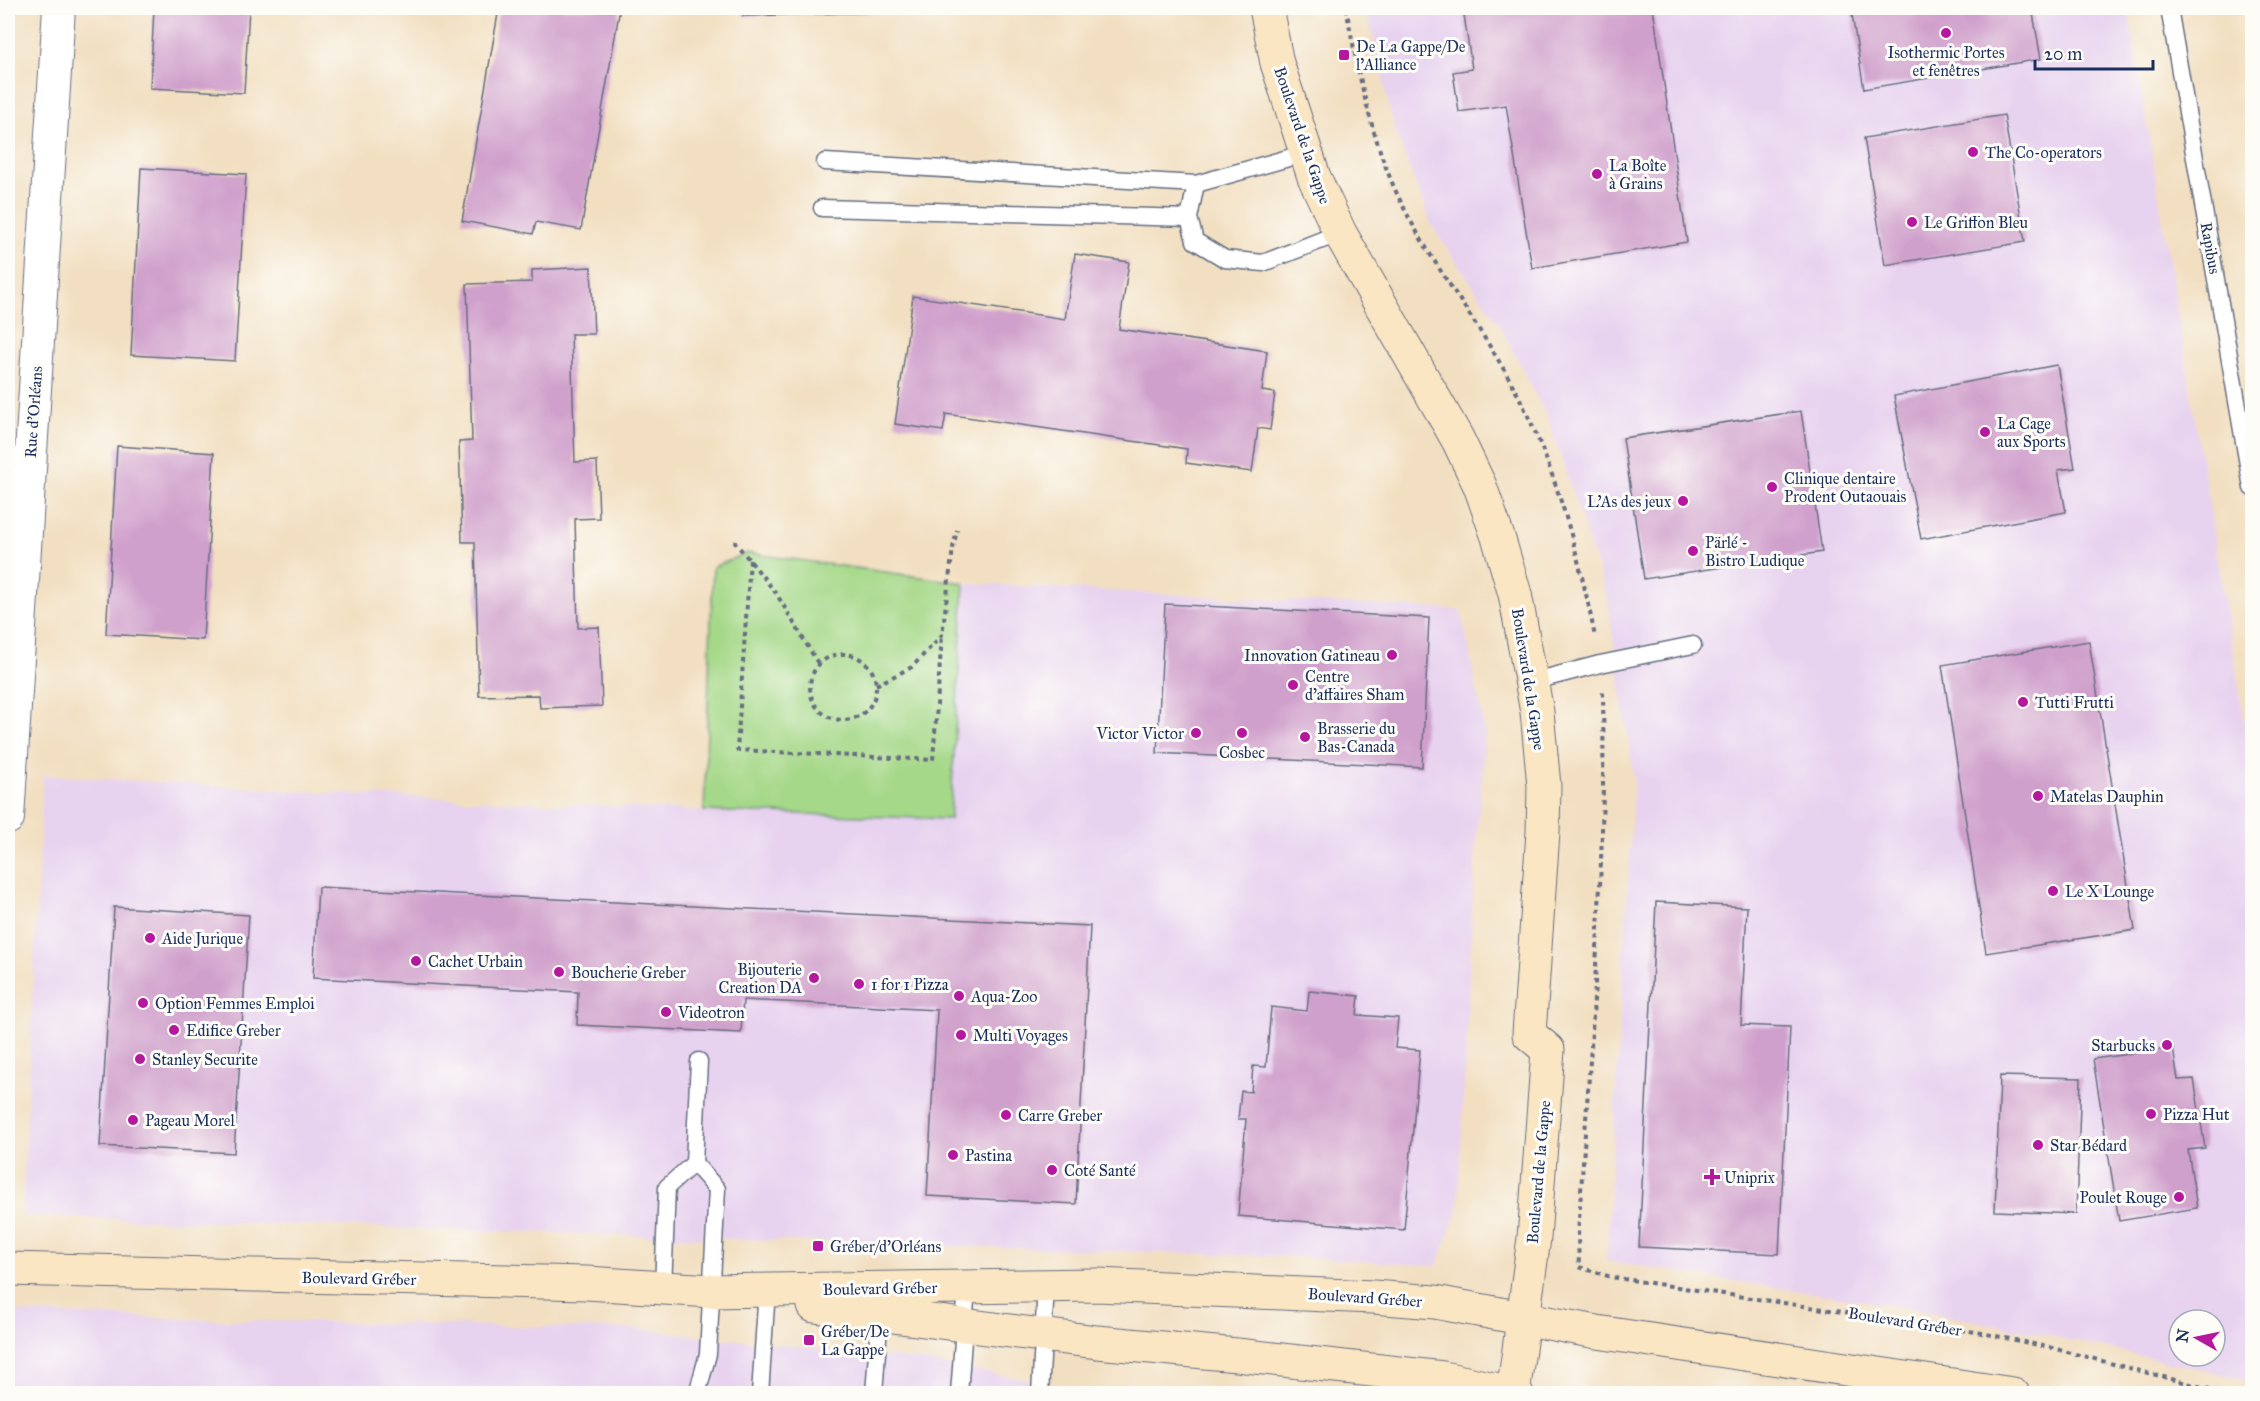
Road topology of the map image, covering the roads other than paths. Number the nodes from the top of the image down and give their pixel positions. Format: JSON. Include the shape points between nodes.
{"nodes":[{"id":1,"x":59,"y":8,"type":"edge"},
{"id":2,"x":1266,"y":8,"type":"edge"},
{"id":3,"x":2169,"y":8,"type":"edge"},
{"id":4,"x":1306,"y":153,"type":"junction"},
{"id":5,"x":825,"y":162,"type":"dead end"},
{"id":6,"x":1196,"y":184,"type":"junction"},
{"id":7,"x":822,"y":208,"type":"dead end"},
{"id":8,"x":1189,"y":219,"type":"junction"},
{"id":9,"x":1340,"y":233,"type":"junction"},
{"id":10,"x":2253,"y":488,"type":"edge"},
{"id":11,"x":1693,"y":645,"type":"dead end"},
{"id":12,"x":1532,"y":682,"type":"junction"},
{"id":13,"x":8,"y":818,"type":"edge"},
{"id":14,"x":699,"y":1061,"type":"dead end"},
{"id":15,"x":694,"y":1163,"type":"junction"},
{"id":16,"x":8,"y":1269,"type":"edge"},
{"id":17,"x":1046,"y":1286,"type":"junction"},
{"id":18,"x":967,"y":1287,"type":"junction"},
{"id":19,"x":663,"y":1288,"type":"junction"},
{"id":20,"x":711,"y":1291,"type":"junction"},
{"id":21,"x":767,"y":1294,"type":"junction"},
{"id":22,"x":881,"y":1301,"type":"junction"},
{"id":23,"x":1522,"y":1318,"type":"junction"},
{"id":24,"x":964,"y":1325,"type":"junction"},
{"id":25,"x":1044,"y":1335,"type":"junction"},
{"id":26,"x":1514,"y":1393,"type":"edge"},
{"id":27,"x":697,"y":1394,"type":"edge"},
{"id":28,"x":760,"y":1394,"type":"edge"},
{"id":29,"x":874,"y":1394,"type":"edge"},
{"id":30,"x":959,"y":1394,"type":"edge"},
{"id":31,"x":1040,"y":1394,"type":"edge"},
{"id":32,"x":2013,"y":1394,"type":"edge"}],
"edges":[{"from":1,"to":13,"type":"street","name":"Rue d'Orléans"},
{"from":2,"to":4,"type":"main road","name":"Boulevard de la Gappe","via":[[1277,63]]},
{"from":3,"to":10,"type":"lane","name":"Rapibus"},
{"from":4,"to":6,"type":"lane"},
{"from":4,"to":9,"type":"main road","name":"Boulevard de la Gappe"},
{"from":5,"to":6,"type":"lane"},
{"from":6,"to":8,"type":"lane"},
{"from":7,"to":8,"type":"lane"},
{"from":8,"to":9,"type":"lane","via":[[1195,241],[1225,259],[1263,263]]},
{"from":9,"to":12,"type":"main road","name":"Boulevard de la Gappe","via":[[1458,440],[1480,486],[1515,594]]},
{"from":11,"to":12,"type":"lane"},
{"from":12,"to":23,"type":"main road","name":"Boulevard de la Gappe","via":[[1544,786],[1529,1034],[1548,1050],[1534,1238]]},
{"from":14,"to":15,"type":"lane"},
{"from":15,"to":19,"type":"lane","via":[[667,1187]]},
{"from":15,"to":20,"type":"lane","via":[[717,1189]]},
{"from":16,"to":19,"type":"main road","name":"Boulevard Gréber"},
{"from":17,"to":18,"type":"main road","name":"Boulevard Gréber"},
{"from":17,"to":23,"type":"main road","name":"Boulevard Gréber","via":[[1373,1297],[1435,1302]]},
{"from":17,"to":25,"type":"lane"},
{"from":18,"to":22,"type":"main road","name":"Boulevard Gréber"},
{"from":18,"to":24,"type":"lane"},
{"from":19,"to":20,"type":"main road","name":"Boulevard Gréber"},
{"from":20,"to":21,"type":"main road","name":"Boulevard Gréber"},
{"from":20,"to":27,"type":"lane","via":[[708,1354]]},
{"from":21,"to":22,"type":"main road","name":"Boulevard Gréber"},
{"from":21,"to":28,"type":"lane"},
{"from":22,"to":24,"type":"main road","name":"Boulevard Gréber"},
{"from":22,"to":29,"type":"lane"},
{"from":23,"to":26,"type":"main road","name":"Boulevard de la Gappe"},
{"from":23,"to":32,"type":"main road","name":"Boulevard Gréber"},
{"from":24,"to":25,"type":"main road","name":"Boulevard Gréber"},
{"from":24,"to":30,"type":"lane"},
{"from":25,"to":26,"type":"main road","name":"Boulevard Gréber","via":[[1443,1378]]},
{"from":25,"to":31,"type":"lane"}]}
